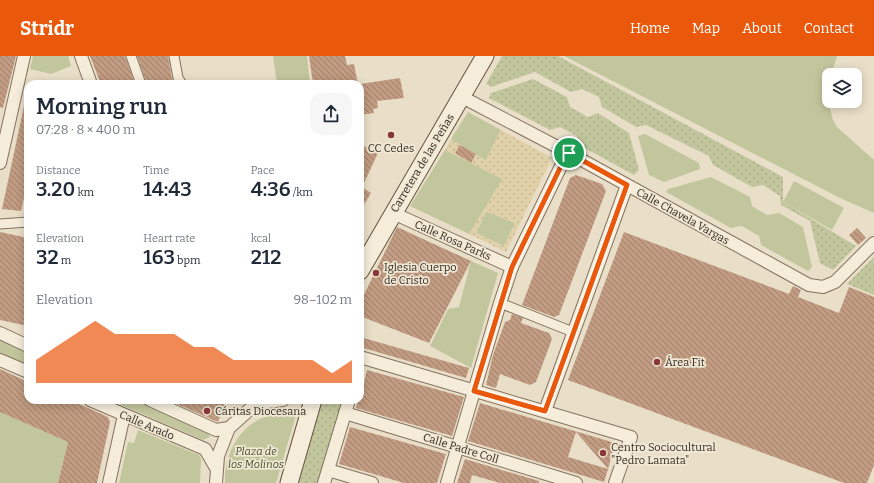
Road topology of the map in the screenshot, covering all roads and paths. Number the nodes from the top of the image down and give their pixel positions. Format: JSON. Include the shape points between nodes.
{"nodes":[{"id":1,"x":24,"y":56,"type":"edge"},
{"id":2,"x":81,"y":56,"type":"edge"},
{"id":3,"x":131,"y":56,"type":"edge"},
{"id":4,"x":174,"y":56,"type":"edge"},
{"id":5,"x":485,"y":56,"type":"edge"},
{"id":6,"x":90,"y":80,"type":"edge"},
{"id":7,"x":140,"y":80,"type":"edge"},
{"id":8,"x":179,"y":80,"type":"edge"},
{"id":9,"x":462,"y":97,"type":"junction"},
{"id":10,"x":3,"y":138,"type":"edge"},
{"id":11,"x":569,"y":153,"type":"junction"},
{"id":12,"x":0,"y":163,"type":"edge"},
{"id":13,"x":627,"y":185,"type":"junction"},
{"id":14,"x":393,"y":213,"type":"junction"},
{"id":15,"x":24,"y":222,"type":"edge"},
{"id":16,"x":0,"y":224,"type":"edge"},
{"id":17,"x":874,"y":244,"type":"edge"},
{"id":18,"x":364,"y":264,"type":"edge"},
{"id":19,"x":512,"y":267,"type":"junction"},
{"id":20,"x":500,"y":303,"type":"junction"},
{"id":21,"x":573,"y":332,"type":"junction"},
{"id":22,"x":0,"y":333,"type":"edge"},
{"id":23,"x":24,"y":344,"type":"edge"},
{"id":24,"x":364,"y":358,"type":"edge"},
{"id":25,"x":0,"y":360,"type":"edge"},
{"id":26,"x":24,"y":370,"type":"edge"},
{"id":27,"x":474,"y":391,"type":"junction"},
{"id":28,"x":99,"y":404,"type":"edge"},
{"id":29,"x":159,"y":404,"type":"edge"},
{"id":30,"x":257,"y":404,"type":"edge"},
{"id":31,"x":308,"y":404,"type":"edge"},
{"id":32,"x":348,"y":404,"type":"edge"},
{"id":33,"x":545,"y":411,"type":"junction"},
{"id":34,"x":345,"y":413,"type":"junction"},
{"id":35,"x":124,"y":415,"type":"junction"},
{"id":36,"x":229,"y":428,"type":"junction"},
{"id":37,"x":458,"y":448,"type":"junction"},
{"id":38,"x":205,"y":449,"type":"junction"},
{"id":39,"x":216,"y":468,"type":"junction"},
{"id":40,"x":328,"y":470,"type":"junction"},
{"id":41,"x":109,"y":483,"type":"edge"},
{"id":42,"x":216,"y":483,"type":"edge"},
{"id":43,"x":289,"y":483,"type":"edge"},
{"id":44,"x":324,"y":483,"type":"edge"},
{"id":45,"x":372,"y":483,"type":"edge"},
{"id":46,"x":447,"y":483,"type":"edge"},
{"id":47,"x":576,"y":483,"type":"edge"},
{"id":48,"x":615,"y":483,"type":"edge"}],
"edges":[{"from":1,"to":10,"type":"street"},
{"from":2,"to":6,"type":"street"},
{"from":3,"to":7,"type":"street"},
{"from":4,"to":8,"type":"street"},
{"from":5,"to":9,"type":"main road","name":"Carretera de las Peñas"},
{"from":9,"to":11,"type":"street","name":"Calle Chavela Vargas"},
{"from":9,"to":14,"type":"main road","name":"Carretera de las Peñas"},
{"from":10,"to":12,"type":"street"},
{"from":11,"to":13,"type":"street","name":"Calle Chavela Vargas"},
{"from":11,"to":19,"type":"street"},
{"from":13,"to":17,"type":"street","name":"Calle Chavela Vargas","via":[[809,286],[823,287],[835,282]]},
{"from":13,"to":21,"type":"street"},
{"from":14,"to":18,"type":"main road","name":"Carretera de las Peñas"},
{"from":14,"to":19,"type":"street","name":"Calle Rosa Parks"},
{"from":15,"to":16,"type":"street"},
{"from":19,"to":20,"type":"street"},
{"from":20,"to":21,"type":"street"},
{"from":20,"to":27,"type":"street"},
{"from":21,"to":33,"type":"street"},
{"from":22,"to":23,"type":"street"},
{"from":24,"to":27,"type":"street"},
{"from":25,"to":26,"type":"street"},
{"from":27,"to":33,"type":"street"},
{"from":27,"to":37,"type":"street"},
{"from":28,"to":35,"type":"street","name":"Calle Arado"},
{"from":29,"to":36,"type":"street","via":[[216,430]]},
{"from":30,"to":36,"type":"street"},
{"from":31,"to":43,"type":"main road"},
{"from":32,"to":34,"type":"street"},
{"from":33,"to":48,"type":"street","via":[[631,437]]},
{"from":34,"to":37,"type":"street","name":"Calle Padre Coll"},
{"from":34,"to":40,"type":"street"},
{"from":35,"to":38,"type":"street","name":"Calle Arado"},
{"from":35,"to":41,"type":"street"},
{"from":36,"to":38,"type":"street","via":[[215,445]]},
{"from":36,"to":39,"type":"street","via":[[221,446]]},
{"from":37,"to":46,"type":"street"},
{"from":37,"to":47,"type":"street","name":"Calle Padre Coll"},
{"from":38,"to":39,"type":"street"},
{"from":39,"to":42,"type":"street"},
{"from":40,"to":44,"type":"street"},
{"from":40,"to":45,"type":"street"}]}
